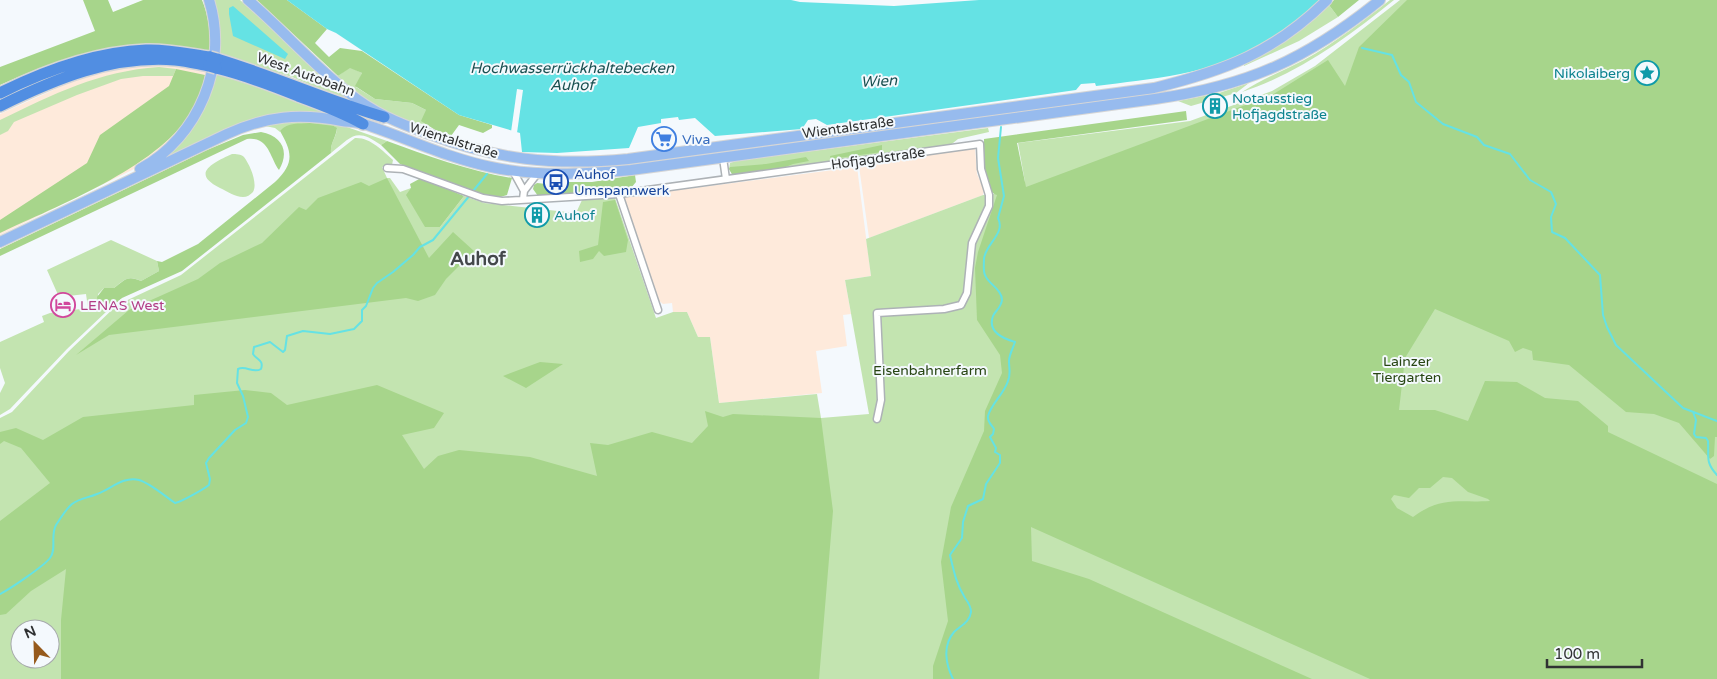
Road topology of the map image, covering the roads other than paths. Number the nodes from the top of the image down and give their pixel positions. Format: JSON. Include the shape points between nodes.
{"nodes":[{"id":1,"x":208,"y":0,"type":"edge"},
{"id":2,"x":248,"y":0,"type":"edge"},
{"id":3,"x":1327,"y":0,"type":"edge"},
{"id":4,"x":1380,"y":0,"type":"edge"},
{"id":5,"x":213,"y":62,"type":"junction"},
{"id":6,"x":0,"y":93,"type":"edge"},
{"id":7,"x":0,"y":106,"type":"edge"},
{"id":8,"x":384,"y":117,"type":"junction"},
{"id":9,"x":363,"y":124,"type":"junction"},
{"id":10,"x":723,"y":158,"type":"junction"},
{"id":11,"x":387,"y":168,"type":"dead end"},
{"id":12,"x":513,"y":171,"type":"junction"},
{"id":13,"x":537,"y":174,"type":"junction"},
{"id":14,"x":726,"y":179,"type":"junction"},
{"id":15,"x":524,"y":191,"type":"junction"},
{"id":16,"x":106,"y":192,"type":"junction"},
{"id":17,"x":619,"y":194,"type":"junction"},
{"id":18,"x":523,"y":200,"type":"junction"},
{"id":19,"x":0,"y":242,"type":"edge"},
{"id":20,"x":658,"y":310,"type":"dead end"},
{"id":21,"x":876,"y":419,"type":"dead end"}],
"edges":[{"from":1,"to":16,"type":"main road","via":[[215,30],[215,54],[202,104],[174,143]]},
{"from":2,"to":8,"type":"main road","name":"Wientalstraße","via":[[329,77]]},
{"from":3,"to":8,"type":"main road","name":"Wientalstraße","via":[[1290,33],[1238,63],[1154,88],[637,158],[583,162],[531,160],[492,154],[452,143]]},
{"from":4,"to":10,"type":"main road","name":"Wientalstraße","via":[[1351,23],[1284,64],[1246,79],[1188,94]]},
{"from":5,"to":6,"type":"highway","name":"West Autobahn","via":[[177,52],[116,52],[54,69]]},
{"from":5,"to":7,"type":"highway","name":"West Autobahn","via":[[146,59],[117,62],[59,79]]},
{"from":5,"to":8,"type":"highway","name":"West Autobahn","via":[[255,70]]},
{"from":5,"to":9,"type":"highway","name":"West Autobahn","via":[[345,113]]},
{"from":9,"to":12,"type":"main road","name":"Wientalstraße","via":[[465,160]]},
{"from":9,"to":16,"type":"main road","name":"Wientalstraße","via":[[294,116],[259,121]]},
{"from":10,"to":13,"type":"main road","name":"Wientalstraße","via":[[608,172]]},
{"from":10,"to":14,"type":"street"},
{"from":11,"to":18,"type":"street","name":"Hofjagdstraße","via":[[403,169],[483,198]]},
{"from":12,"to":13,"type":"main road","name":"Wientalstraße"},
{"from":12,"to":15,"type":"street"},
{"from":13,"to":15,"type":"street"},
{"from":14,"to":17,"type":"street","name":"Hofjagdstraße"},
{"from":14,"to":21,"type":"street","name":"Hofjagdstraße","via":[[980,144],[981,169],[989,206],[972,243],[967,293],[961,306],[944,310],[876,313],[882,392]]},
{"from":15,"to":18,"type":"street"},
{"from":16,"to":19,"type":"main road","name":"Wientalstraße"},
{"from":17,"to":18,"type":"street","name":"Hofjagdstraße"},
{"from":17,"to":20,"type":"street"}]}
